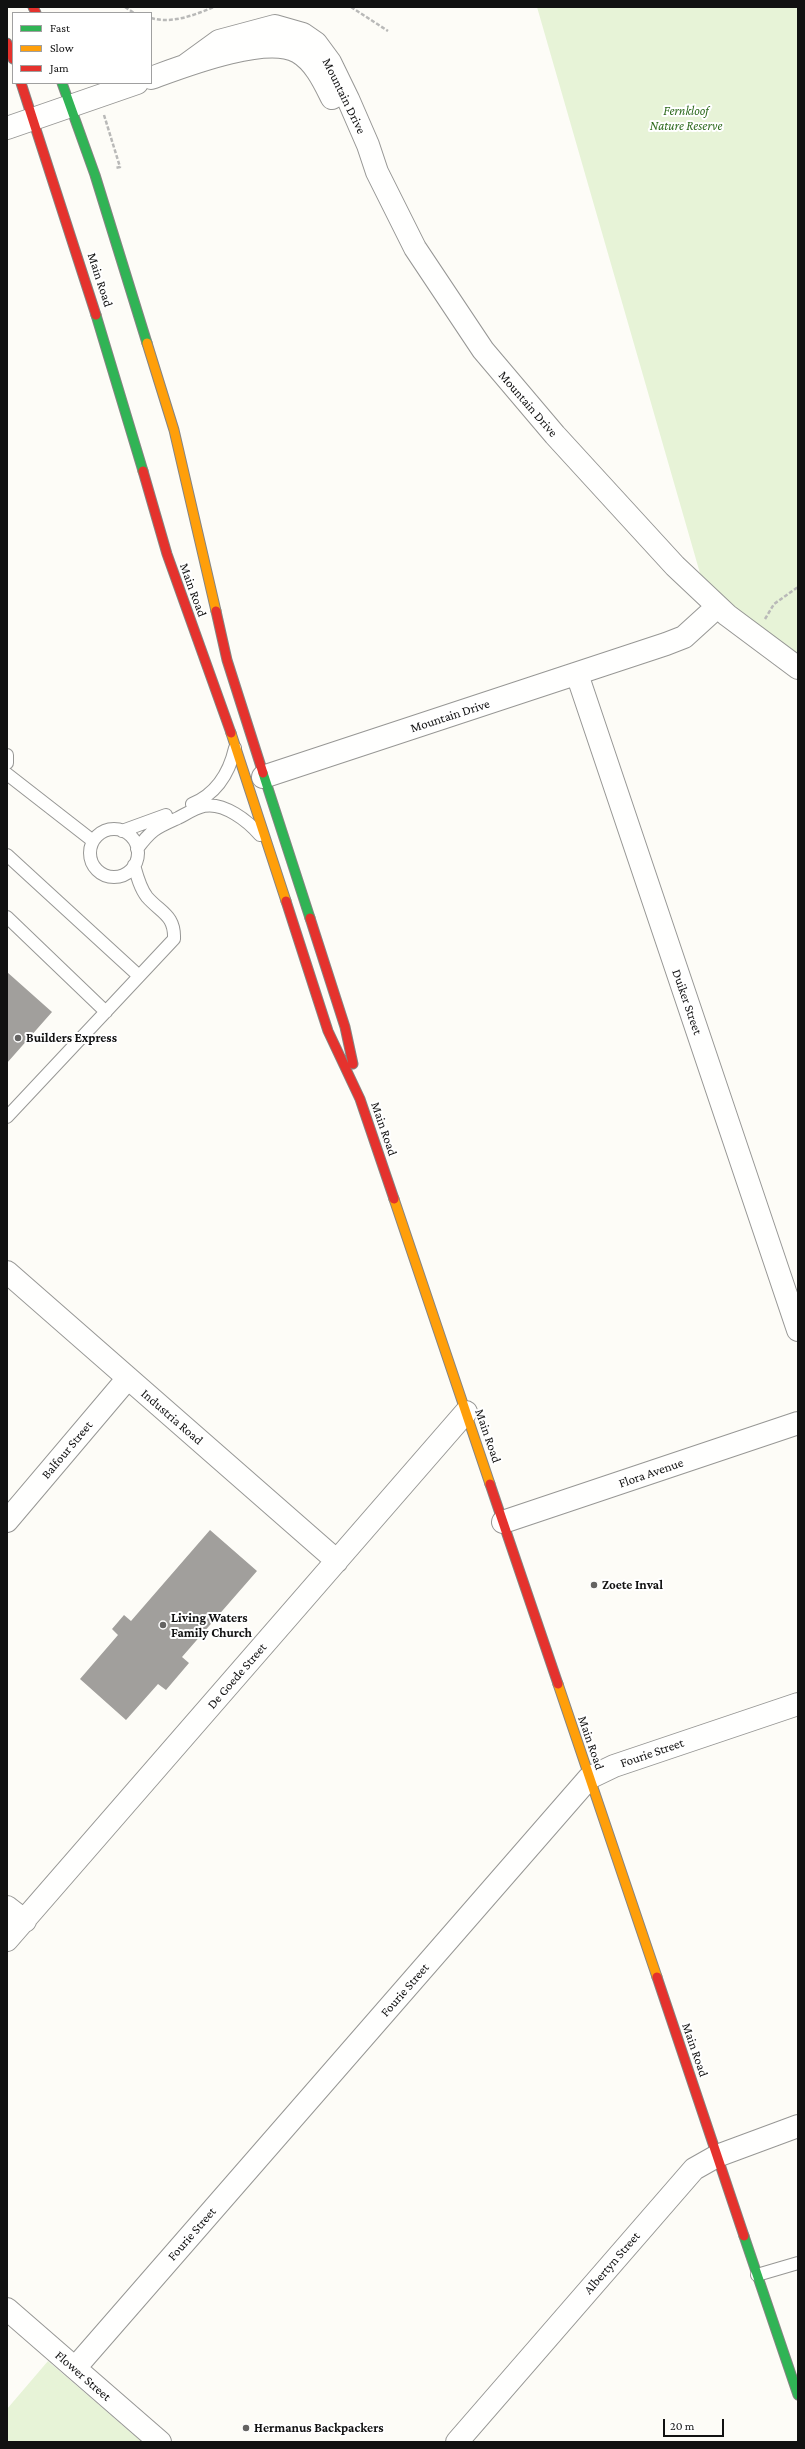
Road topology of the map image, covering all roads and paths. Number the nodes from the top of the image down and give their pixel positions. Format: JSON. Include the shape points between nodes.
{"nodes":[{"id":1,"x":214,"y":7,"type":"edge"},
{"id":2,"x":351,"y":7,"type":"edge"},
{"id":3,"x":152,"y":18,"type":"edge"},
{"id":4,"x":388,"y":31,"type":"dead end"},
{"id":5,"x":7,"y":43,"type":"edge"},
{"id":6,"x":12,"y":56,"type":"edge"},
{"id":7,"x":152,"y":78,"type":"edge"},
{"id":8,"x":21,"y":84,"type":"edge"},
{"id":9,"x":62,"y":84,"type":"edge"},
{"id":10,"x":134,"y":84,"type":"edge"},
{"id":11,"x":98,"y":98,"type":"junction"},
{"id":12,"x":72,"y":107,"type":"junction"},
{"id":13,"x":34,"y":120,"type":"junction"},
{"id":14,"x":7,"y":128,"type":"edge"},
{"id":15,"x":95,"y":175,"type":"junction"},
{"id":16,"x":798,"y":587,"type":"edge"},
{"id":17,"x":717,"y":606,"type":"junction"},
{"id":18,"x":756,"y":637,"type":"junction"},
{"id":19,"x":798,"y":668,"type":"edge"},
{"id":20,"x":577,"y":674,"type":"junction"},
{"id":21,"x":235,"y":744,"type":"junction"},
{"id":22,"x":7,"y":755,"type":"edge"},
{"id":23,"x":7,"y":763,"type":"edge"},
{"id":24,"x":7,"y":774,"type":"edge"},
{"id":25,"x":264,"y":777,"type":"junction"},
{"id":26,"x":122,"y":831,"type":"junction"},
{"id":27,"x":93,"y":841,"type":"junction"},
{"id":28,"x":138,"y":849,"type":"junction"},
{"id":29,"x":270,"y":851,"type":"junction"},
{"id":30,"x":7,"y":855,"type":"edge"},
{"id":31,"x":134,"y":865,"type":"junction"},
{"id":32,"x":7,"y":917,"type":"edge"},
{"id":33,"x":139,"y":976,"type":"junction"},
{"id":34,"x":106,"y":1012,"type":"junction"},
{"id":35,"x":360,"y":1099,"type":"junction"},
{"id":36,"x":7,"y":1117,"type":"edge"},
{"id":37,"x":7,"y":1272,"type":"edge"},
{"id":38,"x":798,"y":1330,"type":"edge"},
{"id":39,"x":128,"y":1378,"type":"junction"},
{"id":40,"x":466,"y":1412,"type":"junction"},
{"id":41,"x":798,"y":1423,"type":"edge"},
{"id":42,"x":7,"y":1521,"type":"edge"},
{"id":43,"x":503,"y":1522,"type":"junction"},
{"id":44,"x":337,"y":1561,"type":"junction"},
{"id":45,"x":798,"y":1704,"type":"edge"},
{"id":46,"x":589,"y":1778,"type":"junction"},
{"id":47,"x":7,"y":1907,"type":"edge"},
{"id":48,"x":25,"y":1920,"type":"junction"},
{"id":49,"x":7,"y":1940,"type":"edge"},
{"id":50,"x":798,"y":2126,"type":"edge"},
{"id":51,"x":717,"y":2156,"type":"junction"},
{"id":52,"x":798,"y":2263,"type":"edge"},
{"id":53,"x":757,"y":2275,"type":"junction"},
{"id":54,"x":7,"y":2309,"type":"edge"},
{"id":55,"x":75,"y":2368,"type":"junction"},
{"id":56,"x":798,"y":2395,"type":"edge"},
{"id":57,"x":160,"y":2442,"type":"edge"},
{"id":58,"x":457,"y":2442,"type":"edge"}],
"edges":[{"from":1,"to":3,"type":"path","via":[[192,16],[164,22]]},
{"from":2,"to":4,"type":"path"},
{"from":5,"to":6,"type":"main road"},
{"from":7,"to":17,"type":"street","name":"Mountain Drive","via":[[186,65],[218,41],[259,29],[274,26],[303,34],[316,43],[330,62],[368,145],[377,172],[415,248],[483,350],[524,400],[651,540]]},
{"from":8,"to":13,"type":"main road","name":"Main Road"},
{"from":9,"to":12,"type":"main road","name":"Main Road"},
{"from":10,"to":11,"type":"street"},
{"from":11,"to":12,"type":"street"},
{"from":11,"to":15,"type":"path","via":[[120,167]]},
{"from":12,"to":13,"type":"street"},
{"from":12,"to":15,"type":"main road","name":"Main Road"},
{"from":13,"to":14,"type":"street"},
{"from":13,"to":21,"type":"main road","name":"Main Road","via":[[108,351],[167,554]]},
{"from":15,"to":25,"type":"main road","name":"Main Road","via":[[176,437],[220,637]]},
{"from":16,"to":18,"type":"path","via":[[774,604]]},
{"from":17,"to":18,"type":"street","name":"Mountain Drive"},
{"from":17,"to":20,"type":"street","name":"Mountain Drive","via":[[684,637]]},
{"from":18,"to":19,"type":"street","name":"Mountain Drive"},
{"from":20,"to":25,"type":"street","name":"Mountain Drive"},
{"from":20,"to":38,"type":"street","name":"Duiker Street"},
{"from":21,"to":26,"type":"lane","via":[[224,777],[211,794]]},
{"from":21,"to":29,"type":"main road","name":"Main Road"},
{"from":22,"to":23,"type":"lane"},
{"from":24,"to":27,"type":"lane"},
{"from":25,"to":35,"type":"main road","name":"Main Road","via":[[345,1027]]},
{"from":26,"to":27,"type":"lane","via":[[106,830]]},
{"from":26,"to":28,"type":"lane","via":[[129,835]]},
{"from":27,"to":31,"type":"lane","via":[[90,857],[93,865],[106,876],[122,876]]},
{"from":28,"to":29,"type":"lane","via":[[151,830],[204,806],[221,808],[250,824],[260,834]]},
{"from":28,"to":31,"type":"lane"},
{"from":29,"to":35,"type":"main road","name":"Main Road","via":[[328,1031]]},
{"from":30,"to":33,"type":"lane"},
{"from":31,"to":33,"type":"lane","via":[[137,878],[147,896],[170,918],[174,928],[174,939]]},
{"from":32,"to":34,"type":"lane"},
{"from":33,"to":34,"type":"lane"},
{"from":34,"to":36,"type":"lane"},
{"from":35,"to":40,"type":"main road","name":"Main Road"},
{"from":37,"to":39,"type":"street","name":"Industria Road"},
{"from":39,"to":42,"type":"street","name":"Balfour Street"},
{"from":39,"to":44,"type":"street","name":"Industria Road"},
{"from":40,"to":43,"type":"main road","name":"Main Road"},
{"from":40,"to":44,"type":"street","name":"De Goede Street"},
{"from":41,"to":43,"type":"street","name":"Flora Avenue"},
{"from":43,"to":46,"type":"main road","name":"Main Road"},
{"from":44,"to":48,"type":"street","name":"De Goede Street"},
{"from":45,"to":46,"type":"street","name":"Fourie Street","via":[[614,1766]]},
{"from":46,"to":51,"type":"main road","name":"Main Road"},
{"from":46,"to":55,"type":"street","name":"Fourie Street"},
{"from":47,"to":48,"type":"street"},
{"from":48,"to":49,"type":"street","name":"De Goede Street"},
{"from":50,"to":51,"type":"street","name":"Albertyn Street"},
{"from":51,"to":53,"type":"main road","name":"Main Road"},
{"from":51,"to":58,"type":"street","name":"Albertyn Street","via":[[694,2169]]},
{"from":52,"to":53,"type":"lane"},
{"from":53,"to":56,"type":"main road","name":"Main Road"},
{"from":54,"to":55,"type":"street","name":"Flower Street"},
{"from":55,"to":57,"type":"street","name":"Flower Street"}]}
